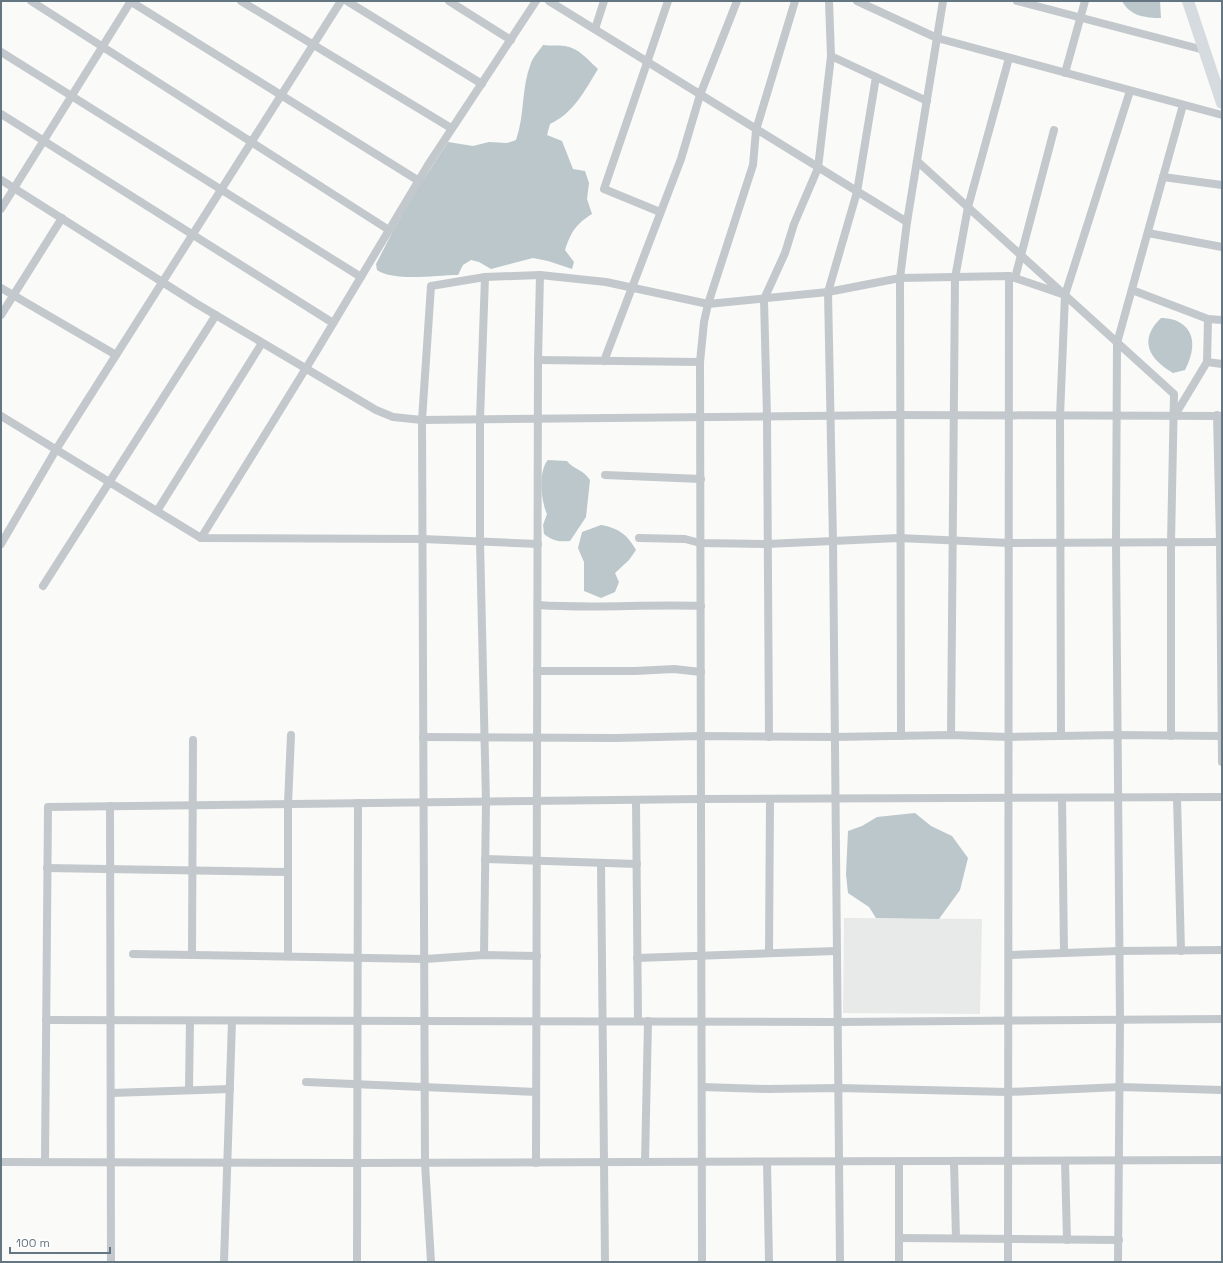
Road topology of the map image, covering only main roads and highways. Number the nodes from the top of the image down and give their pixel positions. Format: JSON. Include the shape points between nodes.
{"nodes":[{"id":1,"x":1188,"y":1,"type":"edge"},
{"id":2,"x":1222,"y":103,"type":"edge"}],
"edges":[{"from":1,"to":2,"type":"highway"}]}
